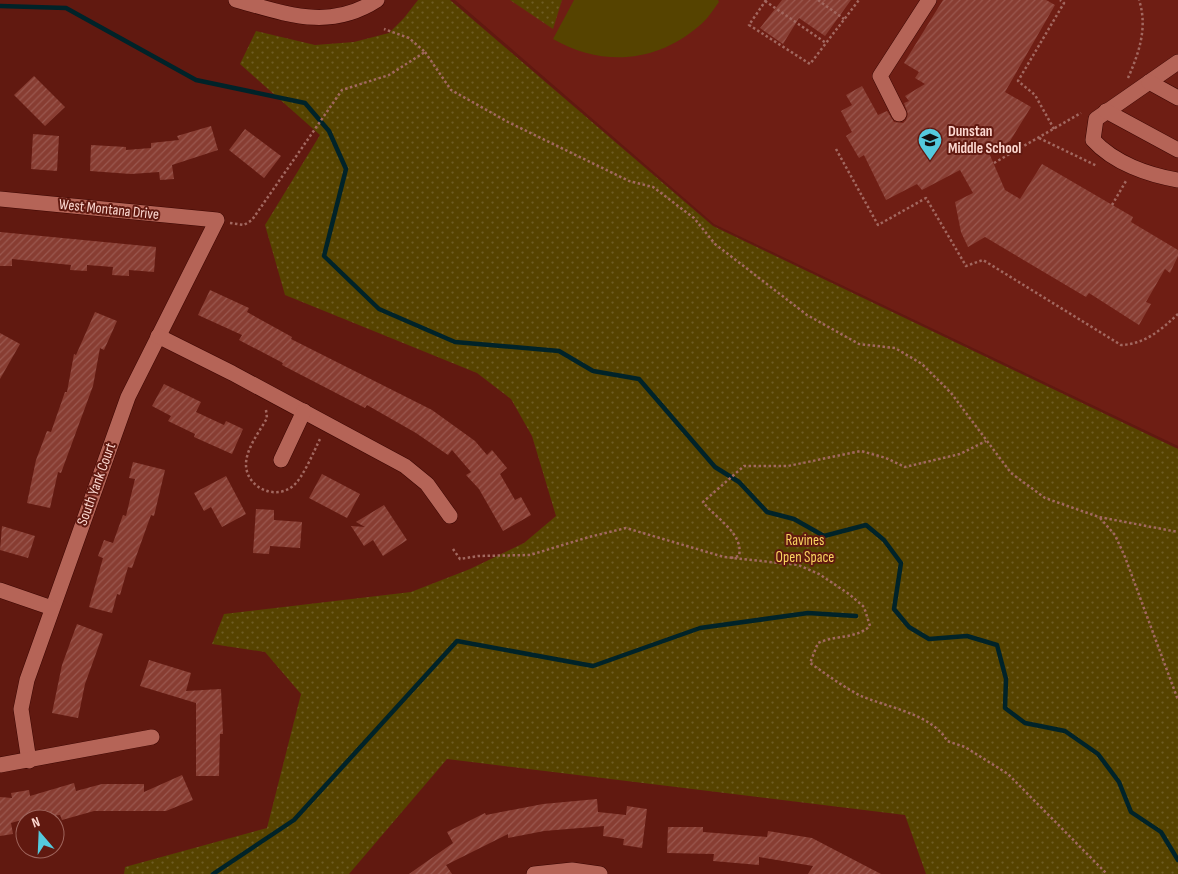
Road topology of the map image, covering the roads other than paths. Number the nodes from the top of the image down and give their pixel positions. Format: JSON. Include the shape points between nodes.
{"nodes":[{"id":1,"x":377,"y":0,"type":"edge"},
{"id":2,"x":929,"y":0,"type":"edge"},
{"id":3,"x":242,"y":1,"type":"edge"},
{"id":4,"x":1178,"y":62,"type":"edge"},
{"id":5,"x":1149,"y":82,"type":"junction"},
{"id":6,"x":1178,"y":98,"type":"edge"},
{"id":7,"x":1106,"y":111,"type":"junction"},
{"id":8,"x":899,"y":114,"type":"dead end"},
{"id":9,"x":1178,"y":150,"type":"edge"},
{"id":10,"x":1178,"y":180,"type":"edge"},
{"id":11,"x":0,"y":199,"type":"edge"},
{"id":12,"x":214,"y":226,"type":"joint"},
{"id":13,"x":158,"y":336,"type":"junction"},
{"id":14,"x":304,"y":411,"type":"junction"},
{"id":15,"x":280,"y":460,"type":"dead end"},
{"id":16,"x":450,"y":516,"type":"dead end"},
{"id":17,"x":0,"y":590,"type":"edge"},
{"id":18,"x":52,"y":608,"type":"junction"},
{"id":19,"x":152,"y":737,"type":"dead end"},
{"id":20,"x":29,"y":761,"type":"junction"},
{"id":21,"x":0,"y":765,"type":"edge"},
{"id":22,"x":534,"y":874,"type":"edge"},
{"id":23,"x":600,"y":874,"type":"edge"}],
"edges":[{"from":1,"to":3,"type":"street","via":[[355,13],[330,18],[302,17]]},
{"from":2,"to":8,"type":"street","via":[[880,76]]},
{"from":4,"to":5,"type":"street"},
{"from":5,"to":6,"type":"street"},
{"from":5,"to":7,"type":"street"},
{"from":7,"to":9,"type":"street"},
{"from":7,"to":10,"type":"street","via":[[1096,119],[1093,140],[1103,151],[1159,177]]},
{"from":11,"to":12,"type":"street","name":"West Montana Drive","via":[[96,207]]},
{"from":12,"to":13,"type":"street","name":"South Yank Court"},
{"from":13,"to":14,"type":"street"},
{"from":13,"to":18,"type":"street","name":"South Yank Court","via":[[125,405]]},
{"from":14,"to":15,"type":"street"},
{"from":14,"to":16,"type":"street","via":[[406,466],[427,484]]},
{"from":17,"to":18,"type":"street"},
{"from":18,"to":20,"type":"street","name":"South Yank Court","via":[[23,695],[22,724]]},
{"from":19,"to":20,"type":"street"},
{"from":20,"to":21,"type":"street"},
{"from":22,"to":23,"type":"street","via":[[572,870]]}]}
